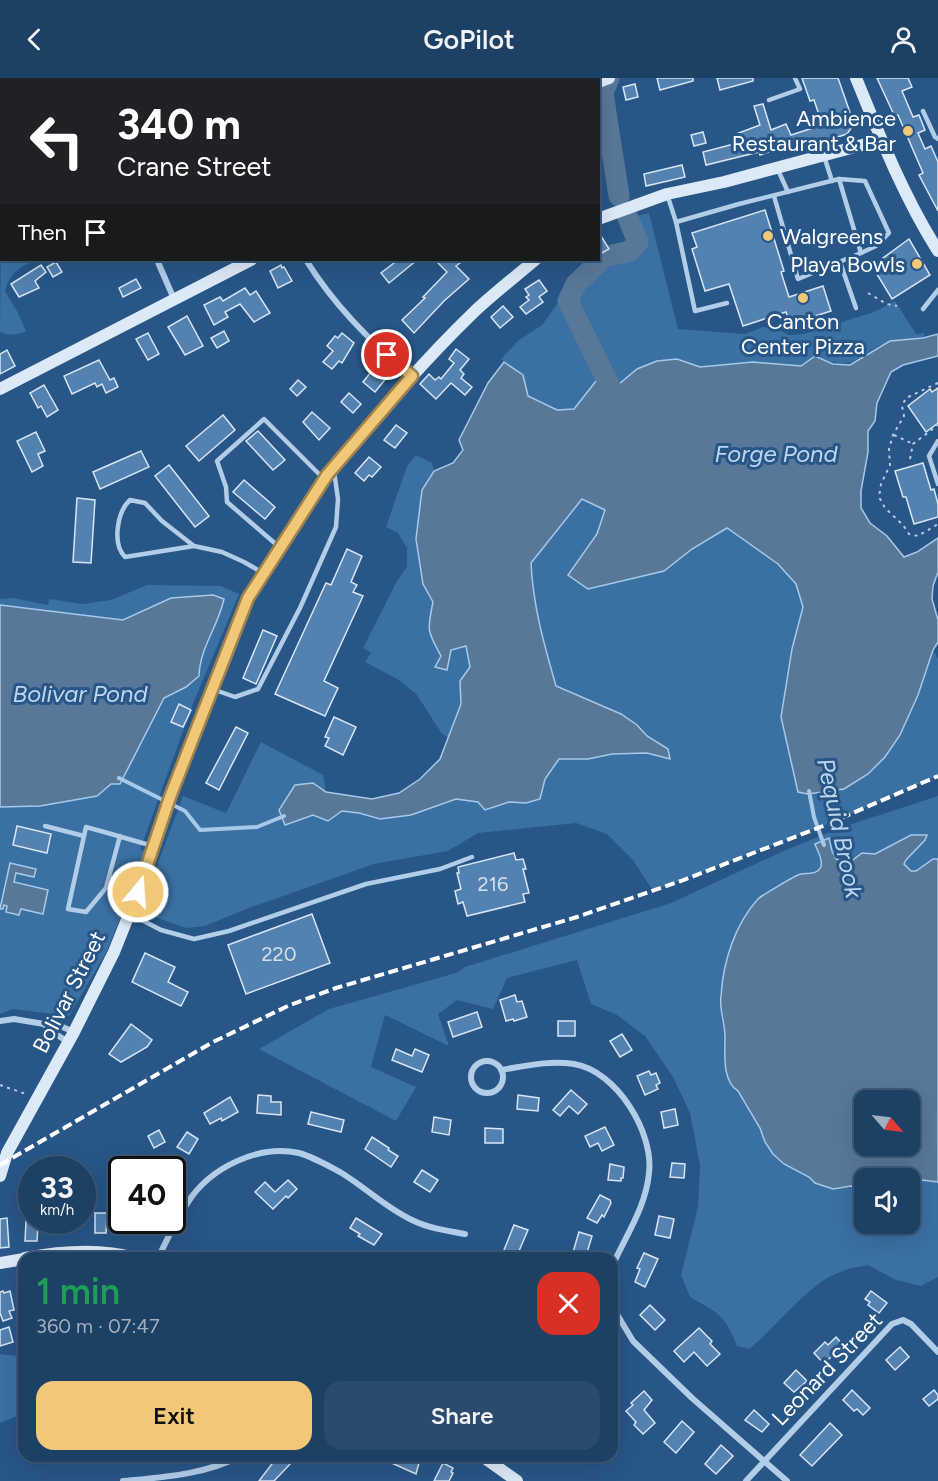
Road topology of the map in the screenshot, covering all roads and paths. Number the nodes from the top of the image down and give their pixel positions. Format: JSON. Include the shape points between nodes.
{"nodes":[{"id":1,"x":795,"y":78,"type":"edge"},
{"id":2,"x":856,"y":78,"type":"edge"},
{"id":3,"x":769,"y":100,"type":"dead end"},
{"id":4,"x":923,"y":111,"type":"dead end"},
{"id":5,"x":938,"y":139,"type":"edge"},
{"id":6,"x":881,"y":140,"type":"junction"},
{"id":7,"x":824,"y":156,"type":"junction"},
{"id":8,"x":777,"y":167,"type":"junction"},
{"id":9,"x":839,"y":179,"type":"junction"},
{"id":10,"x":832,"y":181,"type":"junction"},
{"id":11,"x":788,"y":192,"type":"junction"},
{"id":12,"x":667,"y":194,"type":"junction"},
{"id":13,"x":774,"y":196,"type":"junction"},
{"id":14,"x":600,"y":218,"type":"edge"},
{"id":15,"x":676,"y":222,"type":"junction"},
{"id":16,"x":938,"y":251,"type":"edge"},
{"id":17,"x":861,"y":253,"type":"junction"},
{"id":18,"x":157,"y":261,"type":"edge"},
{"id":19,"x":249,"y":261,"type":"edge"},
{"id":20,"x":307,"y":261,"type":"edge"},
{"id":21,"x":534,"y":261,"type":"edge"},
{"id":22,"x":840,"y":262,"type":"junction"},
{"id":23,"x":938,"y":290,"type":"edge"},
{"id":24,"x":868,"y":294,"type":"dead end"},
{"id":25,"x":174,"y":299,"type":"junction"},
{"id":26,"x":727,"y":303,"type":"dead end"},
{"id":27,"x":897,"y":306,"type":"dead end"},
{"id":28,"x":856,"y":308,"type":"dead end"},
{"id":29,"x":923,"y":309,"type":"dead end"},
{"id":30,"x":412,"y":376,"type":"junction"},
{"id":31,"x":938,"y":382,"type":"edge"},
{"id":32,"x":0,"y":389,"type":"edge"},
{"id":33,"x":938,"y":425,"type":"edge"},
{"id":34,"x":893,"y":435,"type":"junction"},
{"id":35,"x":938,"y":441,"type":"edge"},
{"id":36,"x":913,"y":444,"type":"junction"},
{"id":37,"x":910,"y":459,"type":"dead end"},
{"id":38,"x":333,"y":468,"type":"junction"},
{"id":39,"x":936,"y":469,"type":"edge"},
{"id":40,"x":325,"y":479,"type":"junction"},
{"id":41,"x":938,"y":484,"type":"edge"},
{"id":42,"x":938,"y":524,"type":"edge"},
{"id":43,"x":194,"y":546,"type":"junction"},
{"id":44,"x":280,"y":548,"type":"junction"},
{"id":45,"x":263,"y":574,"type":"junction"},
{"id":46,"x":212,"y":688,"type":"junction"},
{"id":47,"x":45,"y":826,"type":"dead end"},
{"id":48,"x":84,"y":836,"type":"junction"},
{"id":49,"x":120,"y":836,"type":"junction"},
{"id":50,"x":153,"y":846,"type":"junction"},
{"id":51,"x":472,"y":857,"type":"dead end"},
{"id":52,"x":130,"y":914,"type":"junction"},
{"id":53,"x":0,"y":1021,"type":"edge"},
{"id":54,"x":44,"y":1024,"type":"junction"},
{"id":55,"x":71,"y":1037,"type":"junction"},
{"id":56,"x":501,"y":1070,"type":"junction"},
{"id":57,"x":0,"y":1085,"type":"edge"},
{"id":58,"x":32,"y":1096,"type":"dead end"},
{"id":59,"x":0,"y":1176,"type":"edge"},
{"id":60,"x":465,"y":1234,"type":"dead end"},
{"id":61,"x":70,"y":1252,"type":"edge"},
{"id":62,"x":94,"y":1252,"type":"edge"},
{"id":63,"x":161,"y":1252,"type":"edge"},
{"id":64,"x":618,"y":1254,"type":"edge"},
{"id":65,"x":18,"y":1260,"type":"edge"},
{"id":66,"x":0,"y":1263,"type":"edge"},
{"id":67,"x":618,"y":1316,"type":"edge"},
{"id":68,"x":938,"y":1352,"type":"edge"},
{"id":69,"x":765,"y":1461,"type":"junction"},
{"id":70,"x":229,"y":1462,"type":"edge"},
{"id":71,"x":490,"y":1462,"type":"edge"},
{"id":72,"x":123,"y":1481,"type":"edge"},
{"id":73,"x":517,"y":1481,"type":"edge"},
{"id":74,"x":746,"y":1481,"type":"edge"},
{"id":75,"x":787,"y":1481,"type":"edge"}],
"edges":[{"from":1,"to":3,"type":"lane","via":[[800,89]]},
{"from":2,"to":6,"type":"street"},
{"from":4,"to":5,"type":"lane"},
{"from":6,"to":7,"type":"street"},
{"from":6,"to":16,"type":"street"},
{"from":7,"to":8,"type":"street"},
{"from":7,"to":10,"type":"lane"},
{"from":8,"to":11,"type":"lane"},
{"from":8,"to":12,"type":"street"},
{"from":9,"to":10,"type":"lane"},
{"from":9,"to":17,"type":"lane"},
{"from":9,"to":17,"type":"lane","via":[[865,181],[889,233],[876,246]]},
{"from":10,"to":11,"type":"lane"},
{"from":11,"to":13,"type":"lane"},
{"from":12,"to":14,"type":"street"},
{"from":12,"to":15,"type":"lane"},
{"from":13,"to":15,"type":"lane"},
{"from":13,"to":22,"type":"lane","via":[[798,279]]},
{"from":15,"to":26,"type":"lane","via":[[695,311]]},
{"from":17,"to":22,"type":"lane"},
{"from":18,"to":25,"type":"street"},
{"from":19,"to":25,"type":"street"},
{"from":20,"to":30,"type":"street","via":[[343,311]]},
{"from":21,"to":30,"type":"street","name":"Bolivar Street","via":[[476,310]]},
{"from":22,"to":28,"type":"lane"},
{"from":23,"to":29,"type":"lane"},
{"from":24,"to":27,"type":"path"},
{"from":25,"to":32,"type":"street"},
{"from":30,"to":38,"type":"street","name":"Bolivar Street"},
{"from":31,"to":34,"type":"path","via":[[906,398],[902,406],[904,416]]},
{"from":33,"to":36,"type":"path"},
{"from":34,"to":36,"type":"path"},
{"from":34,"to":42,"type":"path","via":[[890,465],[879,497],[909,534],[918,536]]},
{"from":35,"to":39,"type":"lane","via":[[929,456]]},
{"from":36,"to":37,"type":"path"},
{"from":38,"to":40,"type":"street","name":"Bolivar Street"},
{"from":38,"to":46,"type":"lane","via":[[338,499],[336,527],[258,689],[236,697]]},
{"from":39,"to":41,"type":"lane"},
{"from":40,"to":44,"type":"street","name":"Bolivar Street"},
{"from":40,"to":44,"type":"lane","via":[[264,419],[217,461],[226,487],[226,502]]},
{"from":43,"to":43,"type":"lane","via":[[146,503],[130,500],[125,505],[118,543],[125,557]]},
{"from":43,"to":45,"type":"lane","via":[[222,552]]},
{"from":44,"to":45,"type":"street","name":"Bolivar Street"},
{"from":45,"to":46,"type":"street","name":"Bolivar Street","via":[[248,598]]},
{"from":46,"to":50,"type":"street","name":"Bolivar Street"},
{"from":47,"to":48,"type":"lane"},
{"from":48,"to":49,"type":"lane","via":[[86,827]]},
{"from":48,"to":49,"type":"lane","via":[[68,909],[86,912],[106,888]]},
{"from":49,"to":50,"type":"lane"},
{"from":50,"to":52,"type":"street","name":"Bolivar Street"},
{"from":51,"to":52,"type":"lane","via":[[440,869],[366,884],[229,931],[194,939],[161,930]]},
{"from":52,"to":55,"type":"street","name":"Bolivar Street"},
{"from":53,"to":54,"type":"street","via":[[14,1018]]},
{"from":54,"to":55,"type":"street"},
{"from":54,"to":55,"type":"street","via":[[51,1022]]},
{"from":55,"to":59,"type":"street","name":"Bolivar Street","via":[[7,1154]]},
{"from":56,"to":56,"type":"street","via":[[490,1061],[480,1062],[473,1069],[472,1084],[480,1091],[491,1092],[500,1086]]},
{"from":56,"to":64,"type":"street","via":[[554,1062],[590,1068],[605,1078],[629,1105],[650,1152],[650,1173],[638,1212]]},
{"from":57,"to":58,"type":"path"},
{"from":60,"to":63,"type":"street","via":[[412,1220],[318,1161],[298,1153],[275,1152],[230,1164],[208,1180],[188,1201]]},
{"from":61,"to":62,"type":"street"},
{"from":65,"to":66,"type":"street"},
{"from":67,"to":69,"type":"street","via":[[633,1341]]},
{"from":68,"to":69,"type":"street","name":"Leonard Street","via":[[911,1324],[903,1320],[892,1324]]},
{"from":69,"to":74,"type":"street","name":"Leonard Street"},
{"from":69,"to":75,"type":"street"},
{"from":70,"to":72,"type":"street","via":[[181,1476]]},
{"from":71,"to":73,"type":"street"}]}
